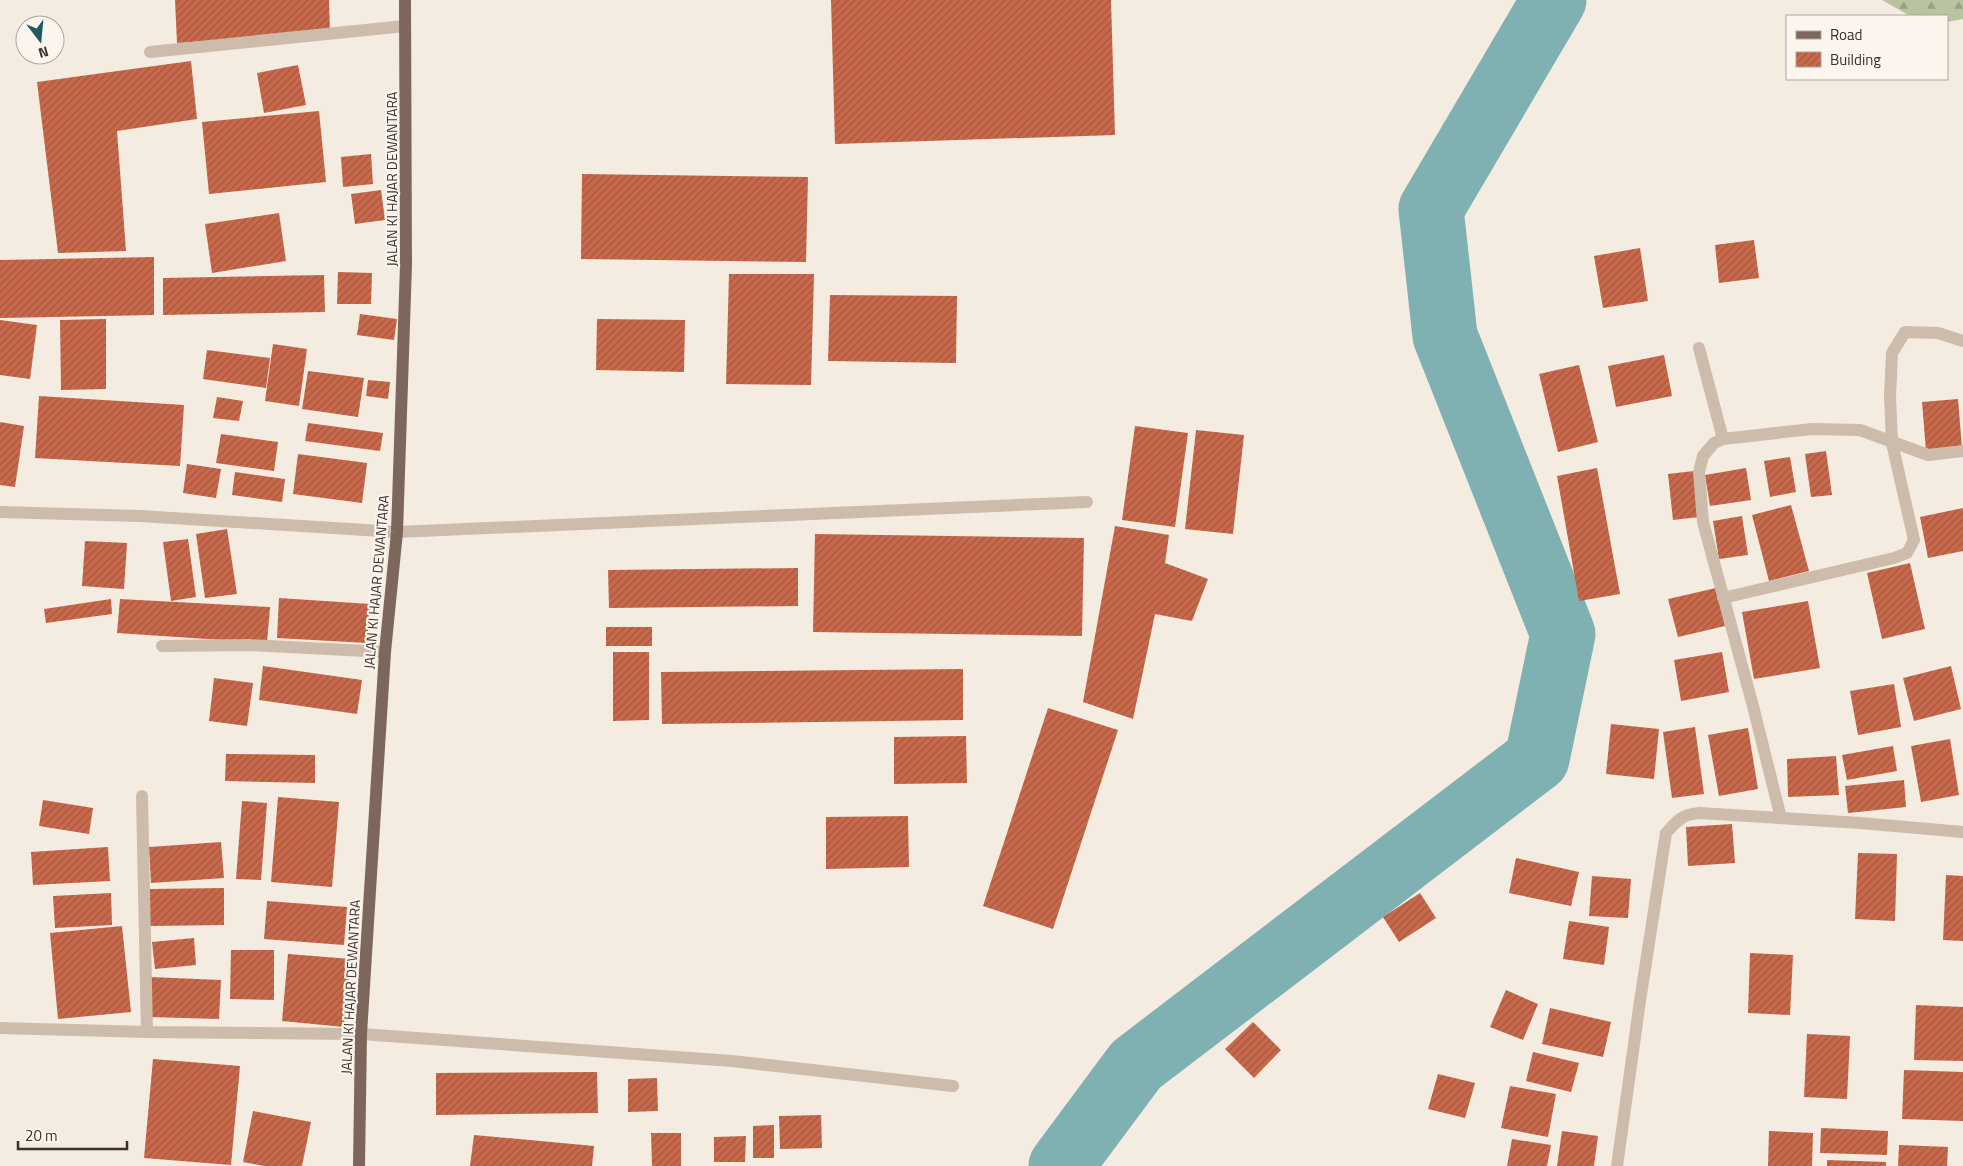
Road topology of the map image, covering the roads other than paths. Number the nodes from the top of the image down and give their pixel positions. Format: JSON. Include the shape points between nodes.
{"nodes":[{"id":1,"x":405,"y":0,"type":"edge"},
{"id":2,"x":406,"y":26,"type":"junction"},
{"id":3,"x":150,"y":52,"type":"dead end"},
{"id":4,"x":1963,"y":341,"type":"edge"},
{"id":5,"x":1699,"y":348,"type":"dead end"},
{"id":6,"x":1723,"y":439,"type":"junction"},
{"id":7,"x":1892,"y":443,"type":"junction"},
{"id":8,"x":1963,"y":451,"type":"edge"},
{"id":9,"x":1087,"y":502,"type":"dead end"},
{"id":10,"x":0,"y":512,"type":"edge"},
{"id":11,"x":397,"y":532,"type":"junction"},
{"id":12,"x":1723,"y":598,"type":"junction"},
{"id":13,"x":162,"y":646,"type":"dead end"},
{"id":14,"x":385,"y":652,"type":"junction"},
{"id":15,"x":142,"y":796,"type":"dead end"},
{"id":16,"x":1781,"y":818,"type":"junction"},
{"id":17,"x":1963,"y":832,"type":"edge"},
{"id":18,"x":0,"y":1028,"type":"edge"},
{"id":19,"x":147,"y":1032,"type":"junction"},
{"id":20,"x":362,"y":1034,"type":"junction"},
{"id":21,"x":953,"y":1086,"type":"dead end"},
{"id":22,"x":359,"y":1166,"type":"edge"},
{"id":23,"x":1618,"y":1166,"type":"edge"}],
"edges":[{"from":1,"to":2,"type":"main road","name":"JALAN KI HAJAR DEWANTARA"},
{"from":2,"to":3,"type":"street"},
{"from":2,"to":11,"type":"main road","name":"JALAN KI HAJAR DEWANTARA","via":[[406,265]]},
{"from":4,"to":7,"type":"street","via":[[1938,333],[1905,332],[1892,353]]},
{"from":5,"to":6,"type":"street"},
{"from":6,"to":7,"type":"street","via":[[1812,429],[1860,430]]},
{"from":6,"to":12,"type":"street","via":[[1714,442],[1703,456],[1699,472],[1703,522]]},
{"from":7,"to":8,"type":"street","via":[[1928,455]]},
{"from":7,"to":12,"type":"street","via":[[1914,540],[1907,553]]},
{"from":9,"to":11,"type":"street"},
{"from":10,"to":11,"type":"street","via":[[140,516]]},
{"from":11,"to":14,"type":"main road","name":"JALAN KI HAJAR DEWANTARA"},
{"from":12,"to":16,"type":"street"},
{"from":13,"to":14,"type":"street","via":[[248,644]]},
{"from":14,"to":20,"type":"main road","name":"JALAN KI HAJAR DEWANTARA"},
{"from":15,"to":19,"type":"street"},
{"from":16,"to":17,"type":"street"},
{"from":16,"to":23,"type":"street","via":[[1688,814],[1666,834]]},
{"from":18,"to":19,"type":"street"},
{"from":19,"to":20,"type":"street"},
{"from":20,"to":21,"type":"street","via":[[732,1061]]},
{"from":20,"to":22,"type":"main road","name":"JALAN KI HAJAR DEWANTARA"}]}
